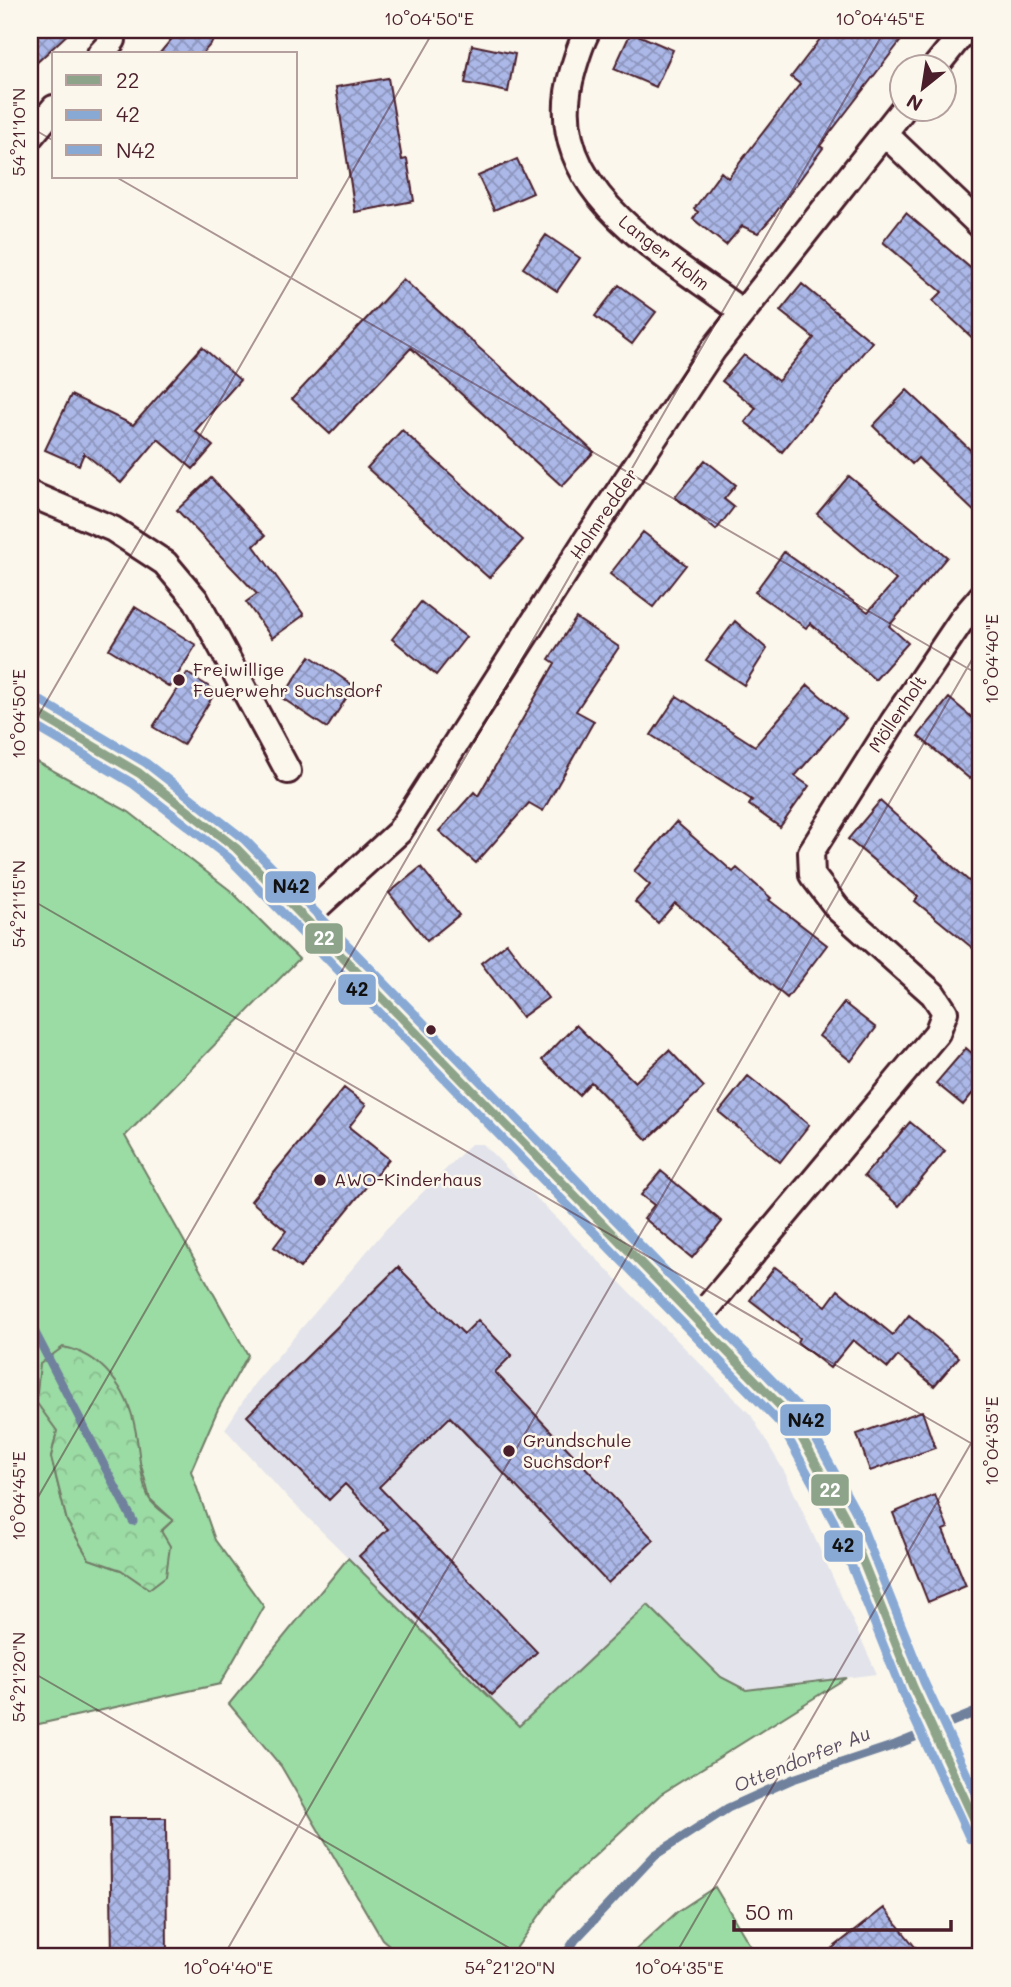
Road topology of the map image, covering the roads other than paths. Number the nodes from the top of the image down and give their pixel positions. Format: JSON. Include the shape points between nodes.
{"nodes":[{"id":1,"x":588,"y":30,"type":"edge"},
{"id":2,"x":965,"y":30,"type":"edge"},
{"id":3,"x":947,"y":52,"type":"edge"},
{"id":4,"x":52,"y":110,"type":"edge"},
{"id":5,"x":893,"y":122,"type":"edge"},
{"id":6,"x":884,"y":133,"type":"junction"},
{"id":7,"x":30,"y":137,"type":"edge"},
{"id":8,"x":981,"y":226,"type":"edge"},
{"id":9,"x":742,"y":312,"type":"junction"},
{"id":10,"x":30,"y":494,"type":"edge"},
{"id":11,"x":981,"y":597,"type":"edge"},
{"id":12,"x":30,"y":709,"type":"edge"},
{"id":13,"x":288,"y":771,"type":"dead end"},
{"id":14,"x":305,"y":918,"type":"junction"},
{"id":15,"x":698,"y":1319,"type":"junction"},
{"id":16,"x":981,"y":1834,"type":"edge"}],
"edges":[{"from":1,"to":9,"type":"street","name":"Langer Holm","via":[[566,92],[566,126],[577,163],[619,220]]},
{"from":2,"to":3,"type":"street"},
{"from":4,"to":7,"type":"street"},
{"from":5,"to":6,"type":"street","name":"Holmredder"},
{"from":6,"to":8,"type":"street"},
{"from":6,"to":9,"type":"street","name":"Holmredder"},
{"from":9,"to":14,"type":"street","name":"Holmredder","via":[[585,542],[399,832]]},
{"from":10,"to":13,"type":"street","via":[[113,529],[165,563],[196,600]]},
{"from":11,"to":15,"type":"street","name":"Möllenholt","via":[[892,722],[811,852],[812,875],[838,909],[933,994],[945,1012],[937,1033]]},
{"from":12,"to":14,"type":"street","via":[[139,773],[236,848]]},
{"from":14,"to":15,"type":"street"},
{"from":15,"to":16,"type":"street","via":[[790,1416],[845,1517],[913,1687]]}]}
